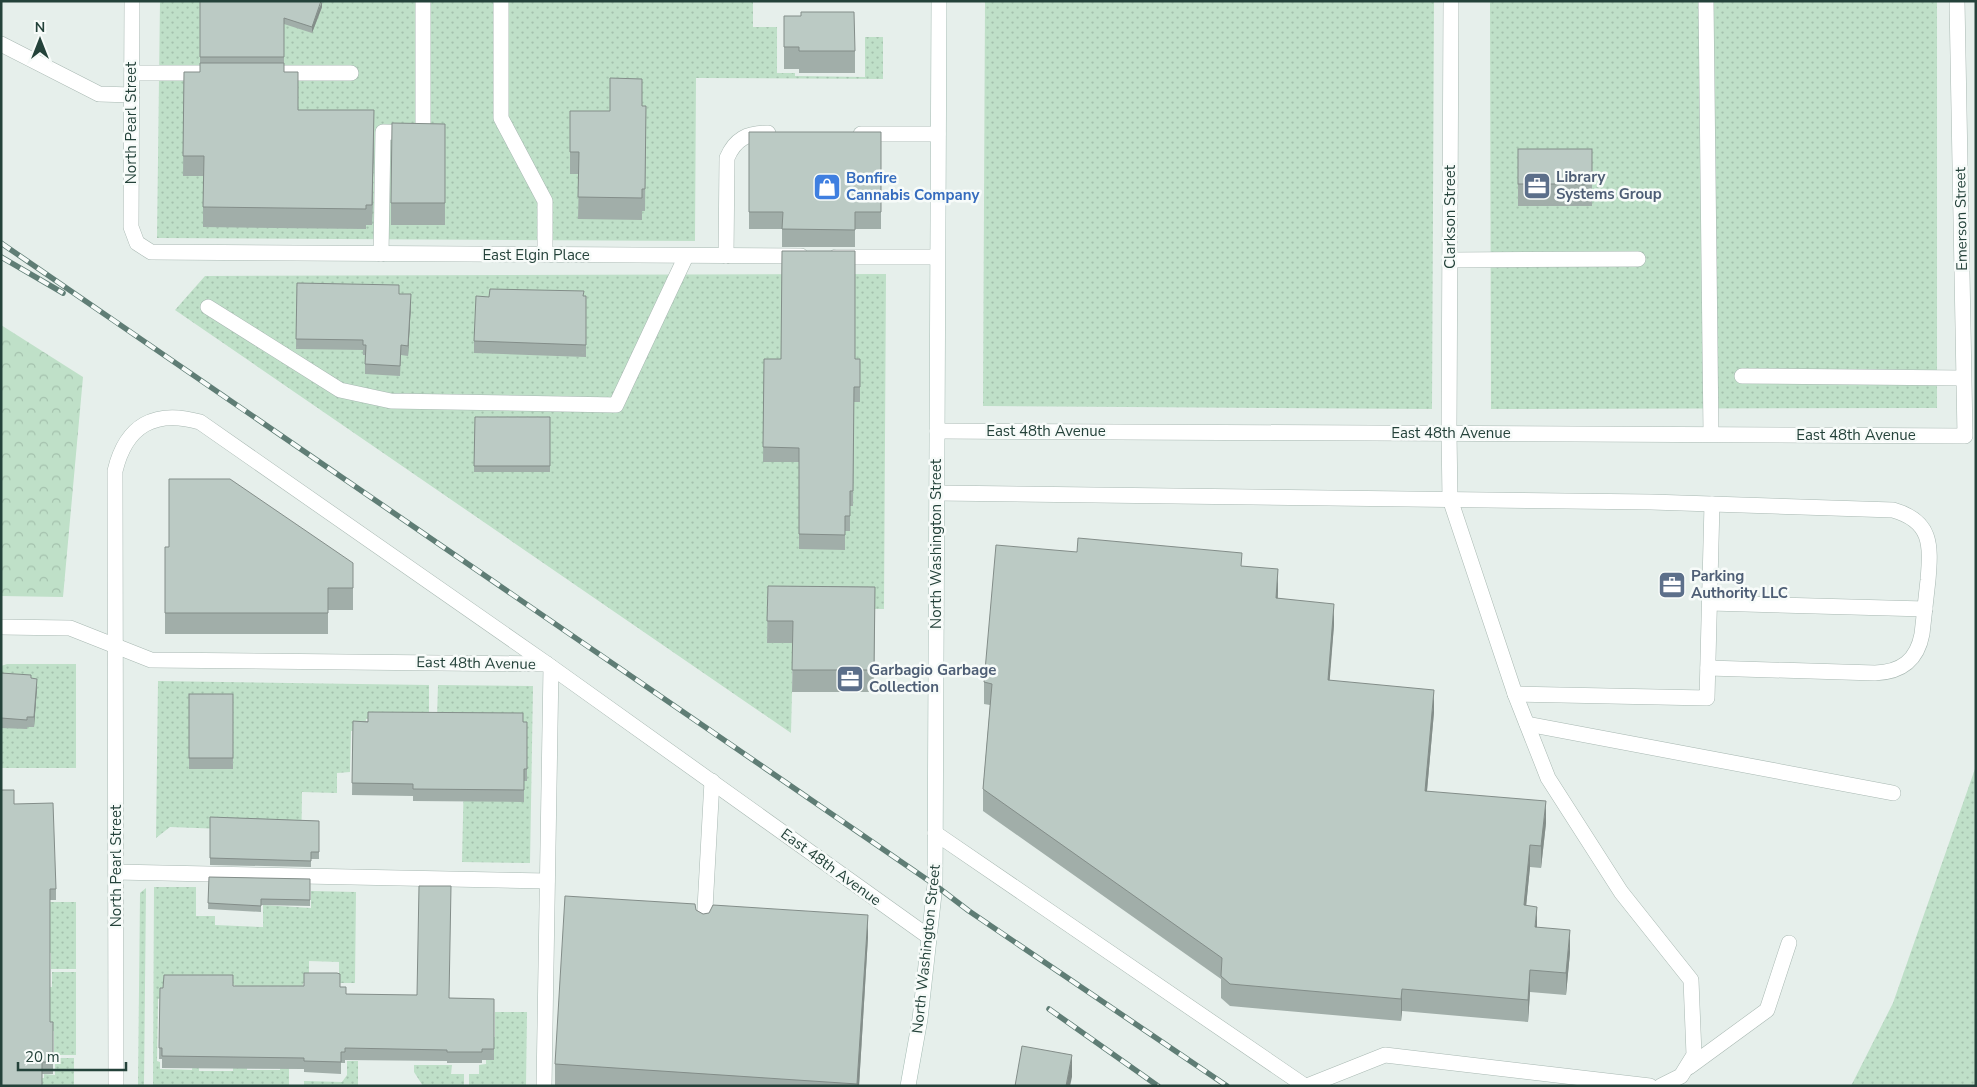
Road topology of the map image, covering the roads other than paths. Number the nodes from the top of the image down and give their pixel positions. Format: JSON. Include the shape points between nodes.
{"nodes":[{"id":1,"x":132,"y":1,"type":"edge"},
{"id":2,"x":423,"y":1,"type":"edge"},
{"id":3,"x":501,"y":1,"type":"edge"},
{"id":4,"x":939,"y":1,"type":"edge"},
{"id":5,"x":1451,"y":1,"type":"edge"},
{"id":6,"x":1706,"y":1,"type":"edge"},
{"id":7,"x":1957,"y":1,"type":"edge"},
{"id":8,"x":1,"y":44,"type":"edge"},
{"id":9,"x":132,"y":73,"type":"junction"},
{"id":10,"x":221,"y":73,"type":"edge"},
{"id":11,"x":261,"y":73,"type":"edge"},
{"id":12,"x":351,"y":73,"type":"dead end"},
{"id":13,"x":132,"y":95,"type":"junction"},
{"id":14,"x":785,"y":133,"type":"edge"},
{"id":15,"x":843,"y":134,"type":"edge"},
{"id":16,"x":938,"y":134,"type":"junction"},
{"id":17,"x":137,"y":243,"type":"joint"},
{"id":18,"x":382,"y":254,"type":"junction"},
{"id":19,"x":545,"y":255,"type":"junction"},
{"id":20,"x":686,"y":256,"type":"junction"},
{"id":21,"x":726,"y":256,"type":"junction"},
{"id":22,"x":938,"y":257,"type":"junction"},
{"id":23,"x":1638,"y":259,"type":"dead end"},
{"id":24,"x":1450,"y":260,"type":"junction"},
{"id":25,"x":208,"y":307,"type":"dead end"},
{"id":26,"x":1742,"y":376,"type":"dead end"},
{"id":27,"x":1963,"y":378,"type":"junction"},
{"id":28,"x":937,"y":431,"type":"junction"},
{"id":29,"x":1449,"y":433,"type":"junction"},
{"id":30,"x":1711,"y":434,"type":"junction"},
{"id":31,"x":1965,"y":436,"type":"joint"},
{"id":32,"x":937,"y":493,"type":"junction"},
{"id":33,"x":1450,"y":499,"type":"junction"},
{"id":34,"x":1712,"y":504,"type":"junction"},
{"id":35,"x":1710,"y":603,"type":"junction"},
{"id":36,"x":1925,"y":609,"type":"junction"},
{"id":37,"x":1,"y":628,"type":"edge"},
{"id":38,"x":117,"y":646,"type":"junction"},
{"id":39,"x":549,"y":666,"type":"junction"},
{"id":40,"x":1708,"y":668,"type":"junction"},
{"id":41,"x":1515,"y":694,"type":"junction"},
{"id":42,"x":1527,"y":724,"type":"junction"},
{"id":43,"x":712,"y":782,"type":"junction"},
{"id":44,"x":1893,"y":793,"type":"dead end"},
{"id":45,"x":935,"y":833,"type":"junction"},
{"id":46,"x":116,"y":872,"type":"junction"},
{"id":47,"x":548,"y":881,"type":"junction"},
{"id":48,"x":704,"y":927,"type":"edge"},
{"id":49,"x":929,"y":937,"type":"junction"},
{"id":50,"x":1788,"y":943,"type":"dead end"},
{"id":51,"x":1688,"y":1068,"type":"junction"},
{"id":52,"x":116,"y":1086,"type":"edge"},
{"id":53,"x":544,"y":1086,"type":"edge"},
{"id":54,"x":908,"y":1086,"type":"edge"},
{"id":55,"x":1306,"y":1086,"type":"edge"},
{"id":56,"x":1650,"y":1086,"type":"edge"},
{"id":57,"x":1661,"y":1086,"type":"edge"}],
"edges":[{"from":1,"to":9,"type":"street","name":"North Pearl Street"},
{"from":2,"to":18,"type":"street","via":[[423,133],[383,132]]},
{"from":3,"to":19,"type":"street","via":[[501,118],[545,201]]},
{"from":4,"to":16,"type":"street","name":"North Washington Street"},
{"from":5,"to":24,"type":"street","name":"Clarkson Street"},
{"from":6,"to":30,"type":"street"},
{"from":7,"to":27,"type":"street","name":"Emerson Street"},
{"from":8,"to":13,"type":"street","via":[[99,94]]},
{"from":9,"to":10,"type":"street"},
{"from":9,"to":13,"type":"street","name":"North Pearl Street"},
{"from":11,"to":12,"type":"street"},
{"from":13,"to":17,"type":"street","name":"North Pearl Street","via":[[131,228]]},
{"from":14,"to":21,"type":"street","via":[[755,133],[731,148],[727,158]]},
{"from":15,"to":16,"type":"street"},
{"from":16,"to":22,"type":"street","name":"North Washington Street"},
{"from":17,"to":18,"type":"street","name":"East Elgin Place","via":[[150,252],[159,253]]},
{"from":18,"to":19,"type":"street","name":"East Elgin Place"},
{"from":19,"to":20,"type":"street","name":"East Elgin Place"},
{"from":20,"to":21,"type":"street","name":"East Elgin Place"},
{"from":20,"to":25,"type":"street","via":[[616,405],[391,401],[340,390]]},
{"from":21,"to":22,"type":"street","name":"East Elgin Place"},
{"from":22,"to":28,"type":"street","name":"North Washington Street"},
{"from":23,"to":24,"type":"street"},
{"from":24,"to":29,"type":"street","name":"Clarkson Street"},
{"from":26,"to":27,"type":"street"},
{"from":27,"to":31,"type":"street","name":"Emerson Street"},
{"from":28,"to":29,"type":"street","name":"East 48th Avenue"},
{"from":28,"to":32,"type":"street","name":"North Washington Street"},
{"from":29,"to":30,"type":"street","name":"East 48th Avenue"},
{"from":29,"to":33,"type":"street","name":"Clarkson Street"},
{"from":30,"to":31,"type":"street","name":"East 48th Avenue"},
{"from":32,"to":33,"type":"street"},
{"from":32,"to":45,"type":"street","name":"North Washington Street"},
{"from":33,"to":34,"type":"street"},
{"from":33,"to":41,"type":"street","name":"Clarkson Street"},
{"from":34,"to":35,"type":"street"},
{"from":34,"to":36,"type":"street","via":[[1893,510],[1906,514],[1916,520],[1929,542]]},
{"from":35,"to":36,"type":"street"},
{"from":35,"to":40,"type":"street"},
{"from":36,"to":40,"type":"street","via":[[1920,646],[1914,658],[1889,673]]},
{"from":37,"to":38,"type":"street","name":"East 48th Avenue","via":[[70,628]]},
{"from":38,"to":39,"type":"street","name":"East 48th Avenue","via":[[150,660]]},
{"from":38,"to":39,"type":"street","name":"North Pearl Street","via":[[116,471],[120,453],[129,437],[144,424],[162,418],[181,417],[200,422]]},
{"from":38,"to":46,"type":"street","name":"North Pearl Street"},
{"from":39,"to":43,"type":"street","name":"East 48th Avenue"},
{"from":39,"to":47,"type":"street"},
{"from":40,"to":41,"type":"street","via":[[1707,698]]},
{"from":41,"to":42,"type":"street","name":"Clarkson Street"},
{"from":42,"to":44,"type":"street"},
{"from":42,"to":51,"type":"street","name":"Clarkson Street","via":[[1548,778],[1621,892],[1691,980],[1694,1054]]},
{"from":43,"to":48,"type":"street"},
{"from":43,"to":49,"type":"street","name":"East 48th Avenue"},
{"from":45,"to":49,"type":"street","name":"North Washington Street","via":[[935,885]]},
{"from":45,"to":55,"type":"street"},
{"from":46,"to":47,"type":"street"},
{"from":46,"to":52,"type":"street","name":"North Pearl Street"},
{"from":47,"to":53,"type":"street"},
{"from":49,"to":54,"type":"street","name":"North Washington Street","via":[[920,1019]]},
{"from":50,"to":51,"type":"street","via":[[1767,1010]]},
{"from":51,"to":57,"type":"street","via":[[1672,1082]]},
{"from":55,"to":56,"type":"street","via":[[1385,1055]]}]}
